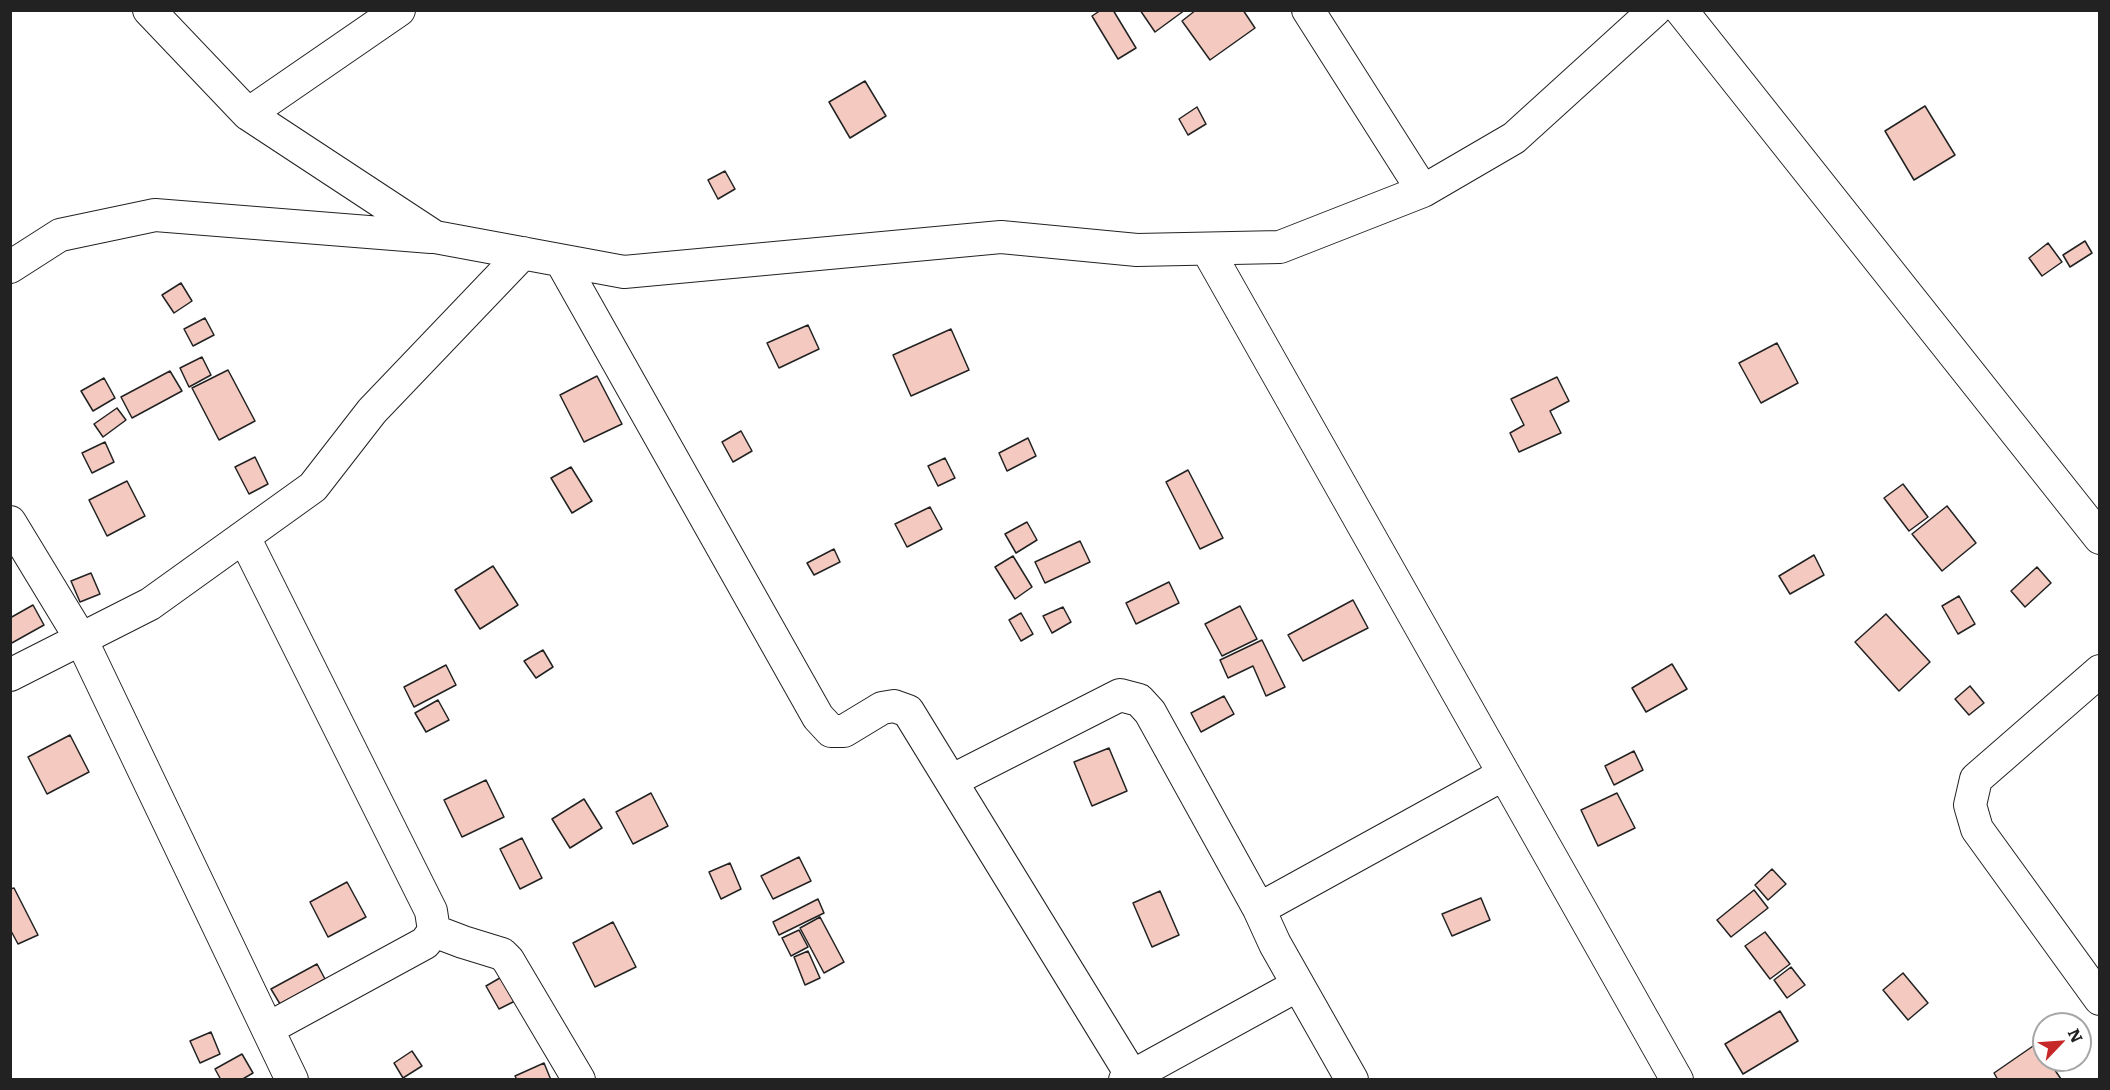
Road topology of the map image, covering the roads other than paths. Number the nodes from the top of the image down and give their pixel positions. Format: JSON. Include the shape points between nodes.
{"nodes":[{"id":1,"x":149,"y":10,"type":"edge"},
{"id":2,"x":399,"y":10,"type":"edge"},
{"id":3,"x":1308,"y":10,"type":"edge"},
{"id":4,"x":1654,"y":10,"type":"edge"},
{"id":5,"x":1681,"y":10,"type":"edge"},
{"id":6,"x":248,"y":114,"type":"junction"},
{"id":7,"x":1423,"y":191,"type":"junction"},
{"id":8,"x":435,"y":237,"type":"junction"},
{"id":9,"x":1207,"y":249,"type":"junction"},
{"id":10,"x":523,"y":253,"type":"junction"},
{"id":11,"x":561,"y":261,"type":"junction"},
{"id":12,"x":10,"y":267,"type":"edge"},
{"id":13,"x":10,"y":522,"type":"edge"},
{"id":14,"x":244,"y":537,"type":"junction"},
{"id":15,"x":2100,"y":538,"type":"edge"},
{"id":16,"x":81,"y":639,"type":"junction"},
{"id":17,"x":2100,"y":670,"type":"edge"},
{"id":18,"x":10,"y":675,"type":"edge"},
{"id":19,"x":1504,"y":774,"type":"junction"},
{"id":20,"x":951,"y":781,"type":"junction"},
{"id":21,"x":1258,"y":909,"type":"junction"},
{"id":22,"x":434,"y":931,"type":"junction"},
{"id":23,"x":1298,"y":985,"type":"junction"},
{"id":24,"x":2100,"y":999,"type":"edge"},
{"id":25,"x":268,"y":1028,"type":"junction"},
{"id":26,"x":1129,"y":1078,"type":"edge"},
{"id":27,"x":292,"y":1080,"type":"edge"},
{"id":28,"x":579,"y":1080,"type":"edge"},
{"id":29,"x":1352,"y":1080,"type":"edge"},
{"id":30,"x":1677,"y":1080,"type":"edge"}],
"edges":[{"from":1,"to":6,"type":"street"},
{"from":2,"to":6,"type":"street"},
{"from":3,"to":7,"type":"street"},
{"from":4,"to":7,"type":"street","via":[[1514,138]]},
{"from":5,"to":15,"type":"street"},
{"from":6,"to":8,"type":"street"},
{"from":7,"to":9,"type":"street","via":[[1280,247]]},
{"from":8,"to":10,"type":"street"},
{"from":8,"to":12,"type":"street","via":[[155,215],[60,235]]},
{"from":9,"to":11,"type":"street","via":[[1137,250],[1000,237],[624,272]]},
{"from":9,"to":19,"type":"street"},
{"from":10,"to":11,"type":"street"},
{"from":10,"to":14,"type":"street","via":[[372,411],[313,487]]},
{"from":11,"to":20,"type":"street","via":[[818,717],[831,731],[844,731],[882,708],[894,706],[908,711]]},
{"from":13,"to":16,"type":"street"},
{"from":14,"to":16,"type":"street","via":[[150,604]]},
{"from":14,"to":22,"type":"street","via":[[431,911]]},
{"from":16,"to":18,"type":"street"},
{"from":16,"to":25,"type":"street"},
{"from":17,"to":24,"type":"street","via":[[1976,779],[1970,805],[1977,829]]},
{"from":19,"to":21,"type":"street"},
{"from":19,"to":30,"type":"street"},
{"from":20,"to":21,"type":"street","via":[[1120,695],[1139,700],[1150,712]]},
{"from":20,"to":26,"type":"street"},
{"from":21,"to":23,"type":"street"},
{"from":22,"to":25,"type":"street","via":[[425,943]]},
{"from":22,"to":28,"type":"street","via":[[502,954],[508,960]]},
{"from":23,"to":26,"type":"street"},
{"from":23,"to":29,"type":"street"},
{"from":25,"to":27,"type":"street"}]}
